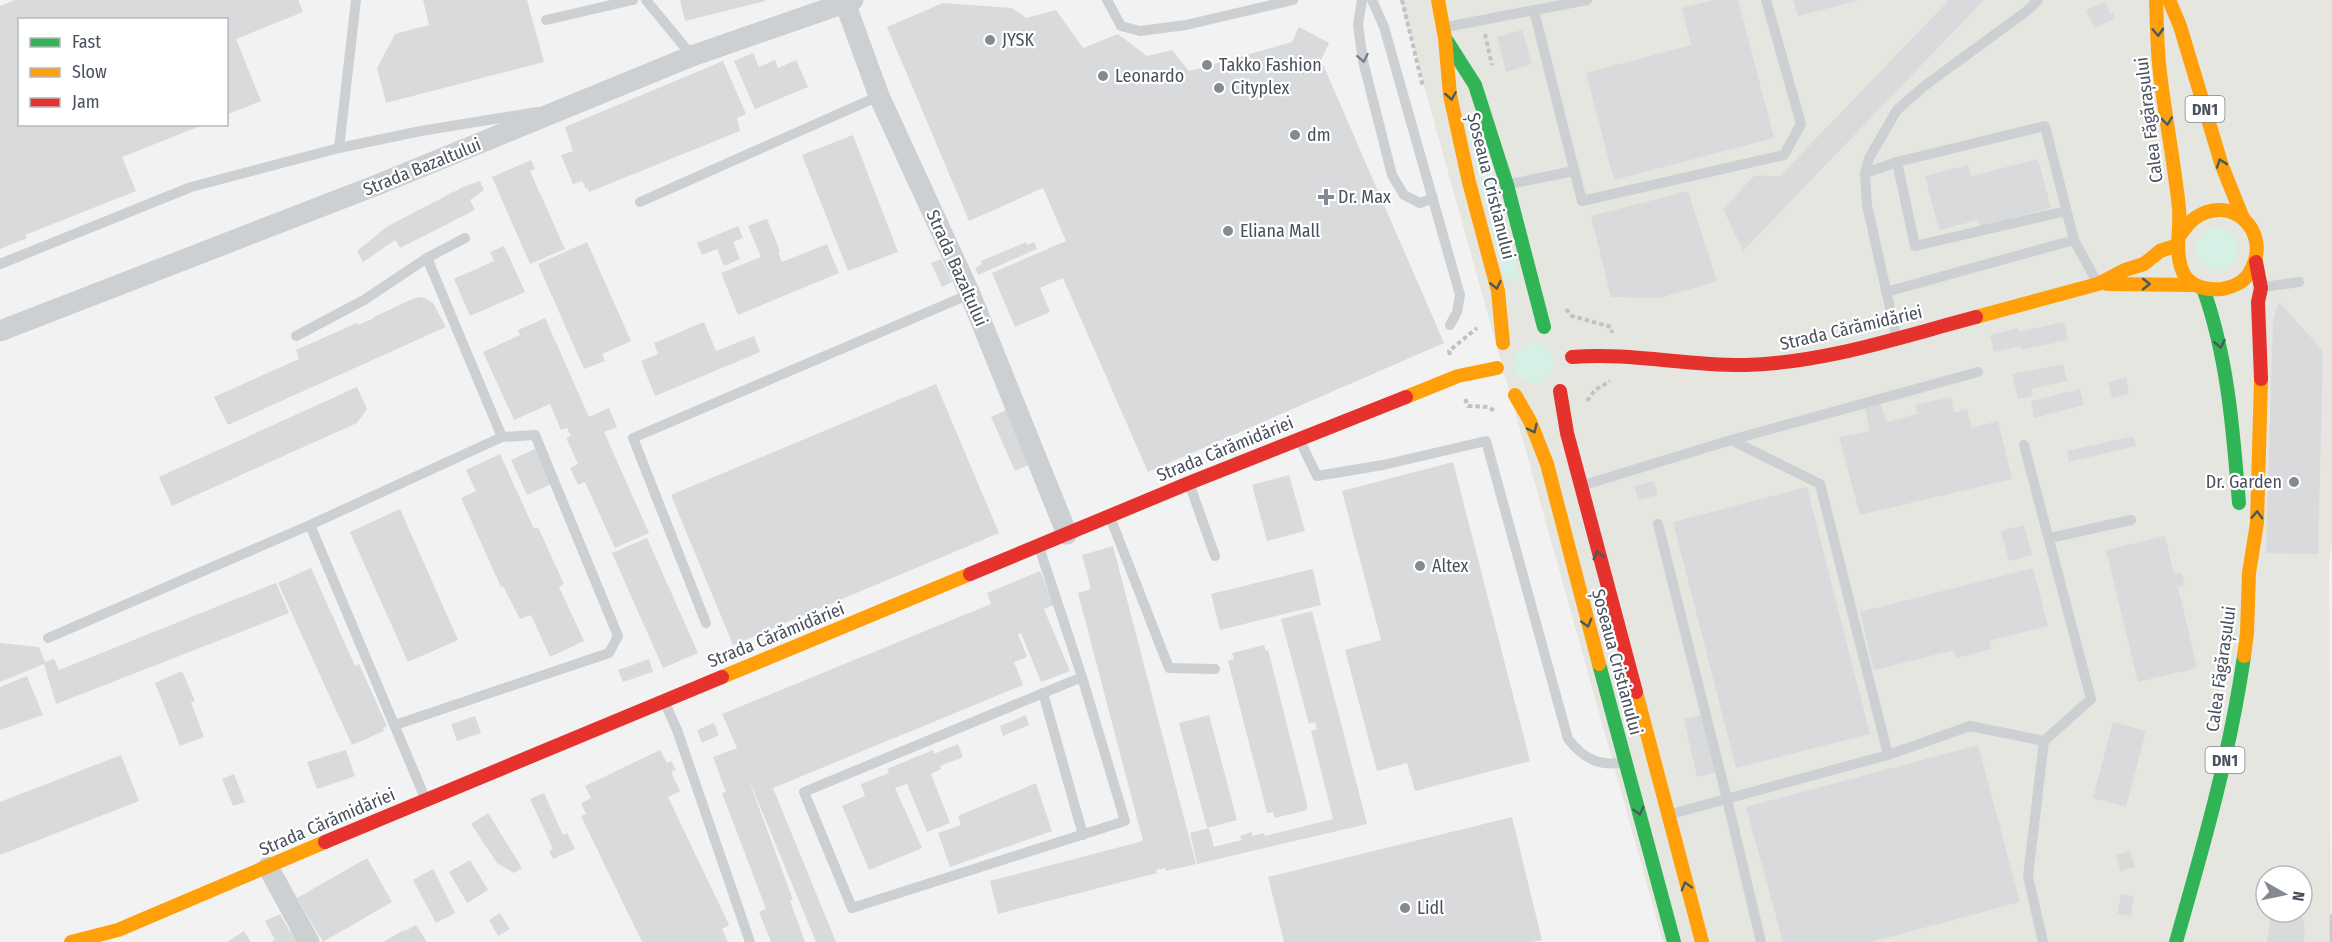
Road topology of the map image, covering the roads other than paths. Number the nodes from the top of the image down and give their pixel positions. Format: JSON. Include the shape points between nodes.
{"nodes":[{"id":1,"x":356,"y":0,"type":"edge"},
{"id":2,"x":633,"y":0,"type":"edge"},
{"id":3,"x":646,"y":0,"type":"edge"},
{"id":4,"x":1107,"y":0,"type":"edge"},
{"id":5,"x":1293,"y":0,"type":"edge"},
{"id":6,"x":1362,"y":0,"type":"edge"},
{"id":7,"x":1372,"y":0,"type":"edge"},
{"id":8,"x":1438,"y":0,"type":"edge"},
{"id":9,"x":1587,"y":0,"type":"edge"},
{"id":10,"x":1766,"y":0,"type":"edge"},
{"id":11,"x":2038,"y":0,"type":"edge"},
{"id":12,"x":2156,"y":0,"type":"edge"},
{"id":13,"x":2169,"y":0,"type":"edge"},
{"id":14,"x":848,"y":1,"type":"edge"},
{"id":15,"x":1534,"y":11,"type":"junction"},
{"id":16,"x":546,"y":20,"type":"dead end"},
{"id":17,"x":1444,"y":32,"type":"junction"},
{"id":18,"x":692,"y":56,"type":"junction"},
{"id":19,"x":879,"y":96,"type":"junction"},
{"id":20,"x":570,"y":106,"type":"junction"},
{"id":21,"x":339,"y":148,"type":"junction"},
{"id":22,"x":1897,"y":162,"type":"junction"},
{"id":23,"x":1574,"y":171,"type":"junction"},
{"id":24,"x":1865,"y":173,"type":"junction"},
{"id":25,"x":1507,"y":185,"type":"junction"},
{"id":26,"x":1433,"y":198,"type":"junction"},
{"id":27,"x":640,"y":202,"type":"dead end"},
{"id":28,"x":2066,"y":211,"type":"junction"},
{"id":29,"x":2243,"y":218,"type":"junction"},
{"id":30,"x":465,"y":238,"type":"dead end"},
{"id":31,"x":2074,"y":240,"type":"junction"},
{"id":32,"x":2179,"y":240,"type":"junction"},
{"id":33,"x":427,"y":258,"type":"junction"},
{"id":34,"x":2256,"y":262,"type":"junction"},
{"id":35,"x":0,"y":264,"type":"edge"},
{"id":36,"x":2299,"y":282,"type":"dead end"},
{"id":37,"x":2098,"y":284,"type":"junction"},
{"id":38,"x":2198,"y":286,"type":"junction"},
{"id":39,"x":2261,"y":288,"type":"junction"},
{"id":40,"x":1886,"y":292,"type":"junction"},
{"id":41,"x":970,"y":294,"type":"junction"},
{"id":42,"x":1450,"y":325,"type":"dead end"},
{"id":43,"x":1543,"y":330,"type":"junction"},
{"id":44,"x":0,"y":331,"type":"edge"},
{"id":45,"x":296,"y":336,"type":"dead end"},
{"id":46,"x":1896,"y":338,"type":"junction"},
{"id":47,"x":1503,"y":343,"type":"junction"},
{"id":48,"x":1572,"y":357,"type":"junction"},
{"id":49,"x":1978,"y":372,"type":"dead end"},
{"id":50,"x":1504,"y":383,"type":"junction"},
{"id":51,"x":1560,"y":391,"type":"junction"},
{"id":52,"x":502,"y":436,"type":"junction"},
{"id":53,"x":1299,"y":438,"type":"junction"},
{"id":54,"x":1731,"y":440,"type":"junction"},
{"id":55,"x":2024,"y":445,"type":"dead end"},
{"id":56,"x":1189,"y":483,"type":"junction"},
{"id":57,"x":1580,"y":486,"type":"junction"},
{"id":58,"x":1110,"y":517,"type":"junction"},
{"id":59,"x":2131,"y":520,"type":"dead end"},
{"id":60,"x":1658,"y":524,"type":"dead end"},
{"id":61,"x":310,"y":525,"type":"junction"},
{"id":62,"x":1067,"y":534,"type":"junction"},
{"id":63,"x":2050,"y":538,"type":"junction"},
{"id":64,"x":1039,"y":547,"type":"junction"},
{"id":65,"x":1215,"y":556,"type":"dead end"},
{"id":66,"x":2249,"y":573,"type":"junction"},
{"id":67,"x":706,"y":623,"type":"dead end"},
{"id":68,"x":48,"y":638,"type":"dead end"},
{"id":69,"x":1215,"y":669,"type":"dead end"},
{"id":70,"x":1082,"y":676,"type":"junction"},
{"id":71,"x":1043,"y":693,"type":"junction"},
{"id":72,"x":664,"y":701,"type":"junction"},
{"id":73,"x":395,"y":725,"type":"junction"},
{"id":74,"x":2044,"y":741,"type":"junction"},
{"id":75,"x":1888,"y":755,"type":"junction"},
{"id":76,"x":1625,"y":762,"type":"junction"},
{"id":77,"x":426,"y":799,"type":"junction"},
{"id":78,"x":1727,"y":799,"type":"junction"},
{"id":79,"x":1667,"y":815,"type":"junction"},
{"id":80,"x":1083,"y":835,"type":"junction"},
{"id":81,"x":268,"y":867,"type":"junction"},
{"id":82,"x":121,"y":936,"type":"edge"},
{"id":83,"x":71,"y":942,"type":"edge"},
{"id":84,"x":309,"y":942,"type":"edge"},
{"id":85,"x":750,"y":942,"type":"edge"},
{"id":86,"x":1674,"y":942,"type":"edge"},
{"id":87,"x":1702,"y":942,"type":"edge"},
{"id":88,"x":1761,"y":942,"type":"edge"},
{"id":89,"x":2043,"y":942,"type":"edge"},
{"id":90,"x":2176,"y":942,"type":"edge"}],
"edges":[{"from":1,"to":21,"type":"lane"},
{"from":2,"to":16,"type":"lane"},
{"from":3,"to":18,"type":"lane"},
{"from":4,"to":5,"type":"lane","via":[[1121,26],[1140,31],[1186,25]]},
{"from":6,"to":26,"type":"lane","one_way":true,"via":[[1358,25],[1363,61],[1392,175],[1404,195],[1420,203]]},
{"from":7,"to":26,"type":"lane","via":[[1384,27]]},
{"from":8,"to":17,"type":"street","name":"Șoseaua Cristianului"},
{"from":9,"to":15,"type":"lane"},
{"from":10,"to":23,"type":"lane","via":[[1801,124],[1784,155],[1582,201]]},
{"from":11,"to":24,"type":"lane","via":[[1898,110]]},
{"from":12,"to":32,"type":"street","name":"Calea Făgărașului","number":"DN1","one_way":true,"via":[[2159,63]]},
{"from":29,"to":13,"type":"street","name":"Calea Făgărașului","number":"DN1","one_way":true,"via":[[2222,166]]},
{"from":14,"to":18,"type":"street","name":"Strada Bazaltului"},
{"from":14,"to":19,"type":"street","name":"Strada Bazaltului"},
{"from":15,"to":17,"type":"lane"},
{"from":15,"to":23,"type":"lane"},
{"from":17,"to":25,"type":"street","name":"Șoseaua Cristianului","via":[[1474,85]]},
{"from":17,"to":47,"type":"street","name":"Șoseaua Cristianului","one_way":true,"via":[[1450,94],[1498,291]]},
{"from":18,"to":20,"type":"street","name":"Strada Bazaltului"},
{"from":19,"to":27,"type":"lane"},
{"from":19,"to":41,"type":"street","name":"Strada Bazaltului"},
{"from":20,"to":21,"type":"lane","via":[[421,130]]},
{"from":20,"to":44,"type":"street","name":"Strada Bazaltului","via":[[371,188]]},
{"from":21,"to":35,"type":"lane","via":[[191,187]]},
{"from":22,"to":24,"type":"lane"},
{"from":22,"to":28,"type":"lane","via":[[2045,126]]},
{"from":22,"to":28,"type":"lane","via":[[1915,246]]},
{"from":23,"to":25,"type":"lane"},
{"from":24,"to":40,"type":"lane","via":[[1866,205]]},
{"from":25,"to":43,"type":"street","name":"Șoseaua Cristianului"},
{"from":26,"to":42,"type":"lane","via":[[1460,295]]},
{"from":28,"to":31,"type":"lane"},
{"from":29,"to":32,"type":"street","via":[[2226,210],[2210,210],[2192,218]]},
{"from":29,"to":34,"type":"street","name":"Calea Făgărașului","number":"DN1","via":[[2256,238]]},
{"from":30,"to":33,"type":"lane"},
{"from":31,"to":37,"type":"lane"},
{"from":31,"to":40,"type":"lane"},
{"from":32,"to":37,"type":"street","name":"Strada Cărămidăriei","via":[[2144,264]]},
{"from":32,"to":38,"type":"street","name":"Calea Făgărașului","number":"DN1","via":[[2183,271]]},
{"from":33,"to":45,"type":"lane","via":[[364,300]]},
{"from":33,"to":52,"type":"lane"},
{"from":34,"to":38,"type":"street","via":[[2242,281],[2229,288]]},
{"from":34,"to":39,"type":"street","name":"Calea Făgărașului","number":"DN1"},
{"from":36,"to":39,"type":"lane"},
{"from":37,"to":38,"type":"street","name":"Strada Cărămidăriei","one_way":true},
{"from":37,"to":46,"type":"street","name":"Strada Cărămidăriei"},
{"from":38,"to":66,"type":"street","name":"Calea Făgărașului","number":"DN1","one_way":true,"via":[[2212,310],[2227,375]]},
{"from":66,"to":39,"type":"street","name":"Calea Făgărașului","number":"DN1","one_way":true,"via":[[2257,523]]},
{"from":40,"to":46,"type":"lane"},
{"from":41,"to":62,"type":"street","name":"Strada Bazaltului"},
{"from":41,"to":67,"type":"lane","via":[[633,438]]},
{"from":43,"to":47,"type":"street","via":[[1511,334]]},
{"from":43,"to":48,"type":"street"},
{"from":46,"to":48,"type":"street","name":"Strada Cărămidăriei","via":[[1821,358],[1777,364],[1718,365],[1614,354]]},
{"from":47,"to":50,"type":"street","via":[[1498,353]]},
{"from":48,"to":51,"type":"street","via":[[1570,376]]},
{"from":49,"to":54,"type":"lane"},
{"from":50,"to":51,"type":"street","via":[[1538,401]]},
{"from":50,"to":53,"type":"street","name":"Strada Cărămidăriei","via":[[1458,376]]},
{"from":50,"to":76,"type":"street","name":"Șoseaua Cristianului","one_way":true,"via":[[1530,421],[1547,464]]},
{"from":51,"to":57,"type":"street","name":"Șoseaua Cristianului"},
{"from":52,"to":61,"type":"lane"},
{"from":52,"to":73,"type":"lane","via":[[535,435],[618,636],[609,653]]},
{"from":53,"to":56,"type":"street","name":"Strada Cărămidăriei"},
{"from":53,"to":76,"type":"lane","via":[[1317,476],[1486,441],[1568,739],[1602,764]]},
{"from":54,"to":57,"type":"lane"},
{"from":54,"to":75,"type":"lane","via":[[1820,484]]},
{"from":55,"to":63,"type":"lane"},
{"from":56,"to":58,"type":"street","name":"Strada Cărămidăriei"},
{"from":56,"to":65,"type":"lane"},
{"from":79,"to":57,"type":"street","name":"Șoseaua Cristianului","one_way":true},
{"from":58,"to":62,"type":"street","name":"Strada Cărămidăriei"},
{"from":58,"to":69,"type":"lane","via":[[1169,668]]},
{"from":59,"to":63,"type":"lane"},
{"from":60,"to":78,"type":"lane"},
{"from":61,"to":68,"type":"lane"},
{"from":61,"to":73,"type":"lane"},
{"from":62,"to":64,"type":"street","name":"Strada Cărămidăriei"},
{"from":63,"to":74,"type":"lane","via":[[2091,699]]},
{"from":64,"to":70,"type":"lane"},
{"from":64,"to":72,"type":"street","name":"Strada Cărămidăriei"},
{"from":66,"to":90,"type":"street","name":"Calea Făgărașului","number":"DN1","via":[[2247,633],[2237,705],[2219,790]]},
{"from":70,"to":71,"type":"lane"},
{"from":70,"to":80,"type":"lane","via":[[1125,821]]},
{"from":71,"to":80,"type":"lane"},
{"from":71,"to":80,"type":"lane","via":[[804,792],[852,908]]},
{"from":72,"to":77,"type":"street","name":"Strada Cărămidăriei"},
{"from":72,"to":85,"type":"lane"},
{"from":73,"to":77,"type":"lane"},
{"from":74,"to":75,"type":"lane","via":[[1970,726]]},
{"from":74,"to":89,"type":"lane","via":[[2028,876]]},
{"from":75,"to":78,"type":"lane"},
{"from":76,"to":86,"type":"street","name":"Șoseaua Cristianului","one_way":true},
{"from":77,"to":81,"type":"street","name":"Strada Cărămidăriei"},
{"from":78,"to":79,"type":"lane"},
{"from":78,"to":88,"type":"lane"},
{"from":87,"to":79,"type":"street","name":"Șoseaua Cristianului","one_way":true},
{"from":81,"to":82,"type":"street","name":"Strada Cărămidăriei"},
{"from":81,"to":84,"type":"street"},
{"from":82,"to":83,"type":"street","name":"Strada Cărămidăriei"}]}
